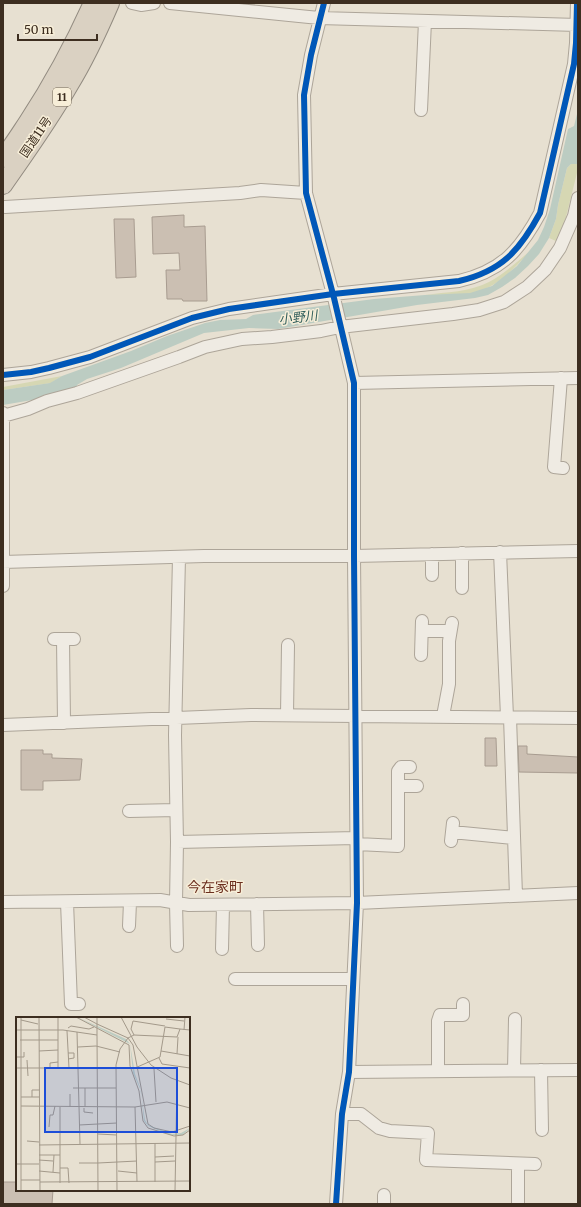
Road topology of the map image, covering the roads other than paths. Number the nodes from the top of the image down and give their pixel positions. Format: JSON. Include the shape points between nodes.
{"nodes":[{"id":1,"x":93,"y":3,"type":"edge"},
{"id":2,"x":110,"y":3,"type":"edge"},
{"id":3,"x":132,"y":3,"type":"edge"},
{"id":4,"x":154,"y":3,"type":"edge"},
{"id":5,"x":170,"y":3,"type":"edge"},
{"id":6,"x":324,"y":3,"type":"edge"},
{"id":7,"x":577,"y":3,"type":"edge"},
{"id":8,"x":227,"y":6,"type":"edge"},
{"id":9,"x":319,"y":18,"type":"junction"},
{"id":10,"x":426,"y":21,"type":"junction"},
{"id":11,"x":577,"y":25,"type":"edge"},
{"id":12,"x":421,"y":110,"type":"dead end"},
{"id":13,"x":3,"y":158,"type":"edge"},
{"id":14,"x":3,"y":185,"type":"edge"},
{"id":15,"x":306,"y":193,"type":"junction"},
{"id":16,"x":578,"y":198,"type":"edge"},
{"id":17,"x":5,"y":207,"type":"dead end"},
{"id":18,"x":334,"y":296,"type":"junction"},
{"id":19,"x":340,"y":325,"type":"junction"},
{"id":20,"x":3,"y":375,"type":"edge"},
{"id":21,"x":561,"y":378,"type":"junction"},
{"id":22,"x":578,"y":378,"type":"edge"},
{"id":23,"x":354,"y":383,"type":"junction"},
{"id":24,"x":3,"y":413,"type":"edge"},
{"id":25,"x":3,"y":416,"type":"edge"},
{"id":26,"x":563,"y":468,"type":"dead end"},
{"id":27,"x":578,"y":551,"type":"edge"},
{"id":28,"x":500,"y":552,"type":"junction"},
{"id":29,"x":462,"y":553,"type":"junction"},
{"id":30,"x":432,"y":554,"type":"junction"},
{"id":31,"x":354,"y":556,"type":"junction"},
{"id":32,"x":179,"y":557,"type":"junction"},
{"id":33,"x":3,"y":562,"type":"edge"},
{"id":34,"x":432,"y":576,"type":"dead end"},
{"id":35,"x":3,"y":586,"type":"edge"},
{"id":36,"x":462,"y":588,"type":"dead end"},
{"id":37,"x":64,"y":639,"type":"dead end"},
{"id":38,"x":288,"y":646,"type":"dead end"},
{"id":39,"x":421,"y":655,"type":"dead end"},
{"id":40,"x":287,"y":715,"type":"junction"},
{"id":41,"x":355,"y":716,"type":"junction"},
{"id":42,"x":443,"y":716,"type":"junction"},
{"id":43,"x":509,"y":717,"type":"junction"},
{"id":44,"x":175,"y":718,"type":"junction"},
{"id":45,"x":578,"y":718,"type":"edge"},
{"id":46,"x":64,"y":723,"type":"junction"},
{"id":47,"x":3,"y":725,"type":"edge"},
{"id":48,"x":410,"y":767,"type":"dead end"},
{"id":49,"x":398,"y":786,"type":"junction"},
{"id":50,"x":417,"y":786,"type":"dead end"},
{"id":51,"x":176,"y":810,"type":"junction"},
{"id":52,"x":129,"y":811,"type":"dead end"},
{"id":53,"x":452,"y":832,"type":"dead end"},
{"id":54,"x":514,"y":838,"type":"junction"},
{"id":55,"x":356,"y":841,"type":"junction"},
{"id":56,"x":177,"y":842,"type":"junction"},
{"id":57,"x":578,"y":893,"type":"edge"},
{"id":58,"x":516,"y":896,"type":"junction"},
{"id":59,"x":3,"y":902,"type":"edge"},
{"id":60,"x":67,"y":902,"type":"junction"},
{"id":61,"x":130,"y":902,"type":"junction"},
{"id":62,"x":176,"y":903,"type":"junction"},
{"id":63,"x":357,"y":903,"type":"junction"},
{"id":64,"x":257,"y":904,"type":"junction"},
{"id":65,"x":222,"y":905,"type":"junction"},
{"id":66,"x":130,"y":926,"type":"dead end"},
{"id":67,"x":258,"y":945,"type":"dead end"},
{"id":68,"x":177,"y":946,"type":"dead end"},
{"id":69,"x":222,"y":949,"type":"dead end"},
{"id":70,"x":235,"y":979,"type":"dead end"},
{"id":71,"x":353,"y":979,"type":"junction"},
{"id":72,"x":79,"y":1004,"type":"dead end"},
{"id":73,"x":463,"y":1004,"type":"dead end"},
{"id":74,"x":515,"y":1019,"type":"dead end"},
{"id":75,"x":514,"y":1070,"type":"junction"},
{"id":76,"x":541,"y":1070,"type":"junction"},
{"id":77,"x":578,"y":1070,"type":"edge"},
{"id":78,"x":438,"y":1071,"type":"junction"},
{"id":79,"x":350,"y":1072,"type":"junction"},
{"id":80,"x":342,"y":1114,"type":"junction"},
{"id":81,"x":542,"y":1130,"type":"dead end"},
{"id":82,"x":518,"y":1164,"type":"junction"},
{"id":83,"x":534,"y":1164,"type":"dead end"},
{"id":84,"x":336,"y":1204,"type":"edge"},
{"id":85,"x":518,"y":1204,"type":"edge"}],
"edges":[{"from":1,"to":13,"type":"highway","name":"国道11号","number":"11","via":[[57,76]]},
{"from":2,"to":14,"type":"highway","name":"国道11号","number":"11","via":[[70,85]]},
{"from":3,"to":4,"type":"street"},
{"from":5,"to":8,"type":"street"},
{"from":6,"to":9,"type":"street"},
{"from":7,"to":11,"type":"street"},
{"from":8,"to":9,"type":"street"},
{"from":9,"to":10,"type":"street"},
{"from":9,"to":15,"type":"street","via":[[304,95]]},
{"from":10,"to":11,"type":"street"},
{"from":10,"to":12,"type":"street"},
{"from":11,"to":18,"type":"street","via":[[574,64],[540,213],[517,248],[503,262],[474,278]]},
{"from":15,"to":17,"type":"street","via":[[261,190]]},
{"from":15,"to":18,"type":"street"},
{"from":16,"to":19,"type":"street","via":[[574,216],[560,248],[545,270],[527,287],[504,302],[479,310],[453,314]]},
{"from":18,"to":19,"type":"street"},
{"from":18,"to":20,"type":"street","via":[[210,313],[90,357],[31,372]]},
{"from":19,"to":23,"type":"street"},
{"from":19,"to":25,"type":"street","via":[[321,331],[242,339],[206,347],[77,393]]},
{"from":21,"to":22,"type":"street"},
{"from":21,"to":23,"type":"street"},
{"from":21,"to":26,"type":"street","via":[[554,467]]},
{"from":23,"to":31,"type":"street"},
{"from":24,"to":25,"type":"street"},
{"from":25,"to":33,"type":"street"},
{"from":27,"to":28,"type":"street"},
{"from":28,"to":29,"type":"street"},
{"from":28,"to":43,"type":"street"},
{"from":29,"to":30,"type":"street"},
{"from":29,"to":36,"type":"street"},
{"from":30,"to":31,"type":"street"},
{"from":30,"to":34,"type":"street"},
{"from":31,"to":32,"type":"street"},
{"from":31,"to":41,"type":"street"},
{"from":32,"to":33,"type":"street"},
{"from":32,"to":44,"type":"street"},
{"from":33,"to":35,"type":"street"},
{"from":37,"to":46,"type":"street"},
{"from":38,"to":40,"type":"street"},
{"from":39,"to":42,"type":"street","via":[[422,626],[451,627],[449,684]]},
{"from":40,"to":41,"type":"street"},
{"from":40,"to":44,"type":"street"},
{"from":41,"to":42,"type":"street"},
{"from":41,"to":55,"type":"street"},
{"from":42,"to":43,"type":"street"},
{"from":43,"to":45,"type":"street"},
{"from":43,"to":54,"type":"street"},
{"from":44,"to":46,"type":"street"},
{"from":44,"to":51,"type":"street"},
{"from":46,"to":47,"type":"street"},
{"from":48,"to":49,"type":"street","via":[[401,767],[398,771]]},
{"from":49,"to":50,"type":"street"},
{"from":49,"to":55,"type":"street","via":[[398,846]]},
{"from":51,"to":52,"type":"street"},
{"from":51,"to":56,"type":"street"},
{"from":53,"to":54,"type":"street"},
{"from":54,"to":58,"type":"street"},
{"from":55,"to":56,"type":"street"},
{"from":55,"to":63,"type":"street"},
{"from":56,"to":62,"type":"street"},
{"from":57,"to":58,"type":"street"},
{"from":58,"to":63,"type":"street"},
{"from":59,"to":60,"type":"street"},
{"from":60,"to":61,"type":"street"},
{"from":60,"to":72,"type":"street","via":[[71,1004]]},
{"from":61,"to":62,"type":"street","via":[[160,900]]},
{"from":61,"to":66,"type":"street"},
{"from":62,"to":65,"type":"street"},
{"from":62,"to":68,"type":"street"},
{"from":63,"to":64,"type":"street"},
{"from":63,"to":71,"type":"street"},
{"from":64,"to":65,"type":"street"},
{"from":64,"to":67,"type":"street"},
{"from":65,"to":69,"type":"street"},
{"from":70,"to":71,"type":"street","via":[[262,974]]},
{"from":71,"to":79,"type":"street"},
{"from":73,"to":78,"type":"street","via":[[463,1015],[440,1015]]},
{"from":74,"to":75,"type":"street"},
{"from":75,"to":76,"type":"street"},
{"from":75,"to":78,"type":"street"},
{"from":76,"to":77,"type":"street"},
{"from":76,"to":81,"type":"street"},
{"from":78,"to":79,"type":"street"},
{"from":79,"to":80,"type":"street"},
{"from":80,"to":82,"type":"street","via":[[361,1114],[379,1128],[428,1133],[426,1160]]},
{"from":80,"to":84,"type":"street"},
{"from":82,"to":83,"type":"street"},
{"from":82,"to":85,"type":"street"}]}
